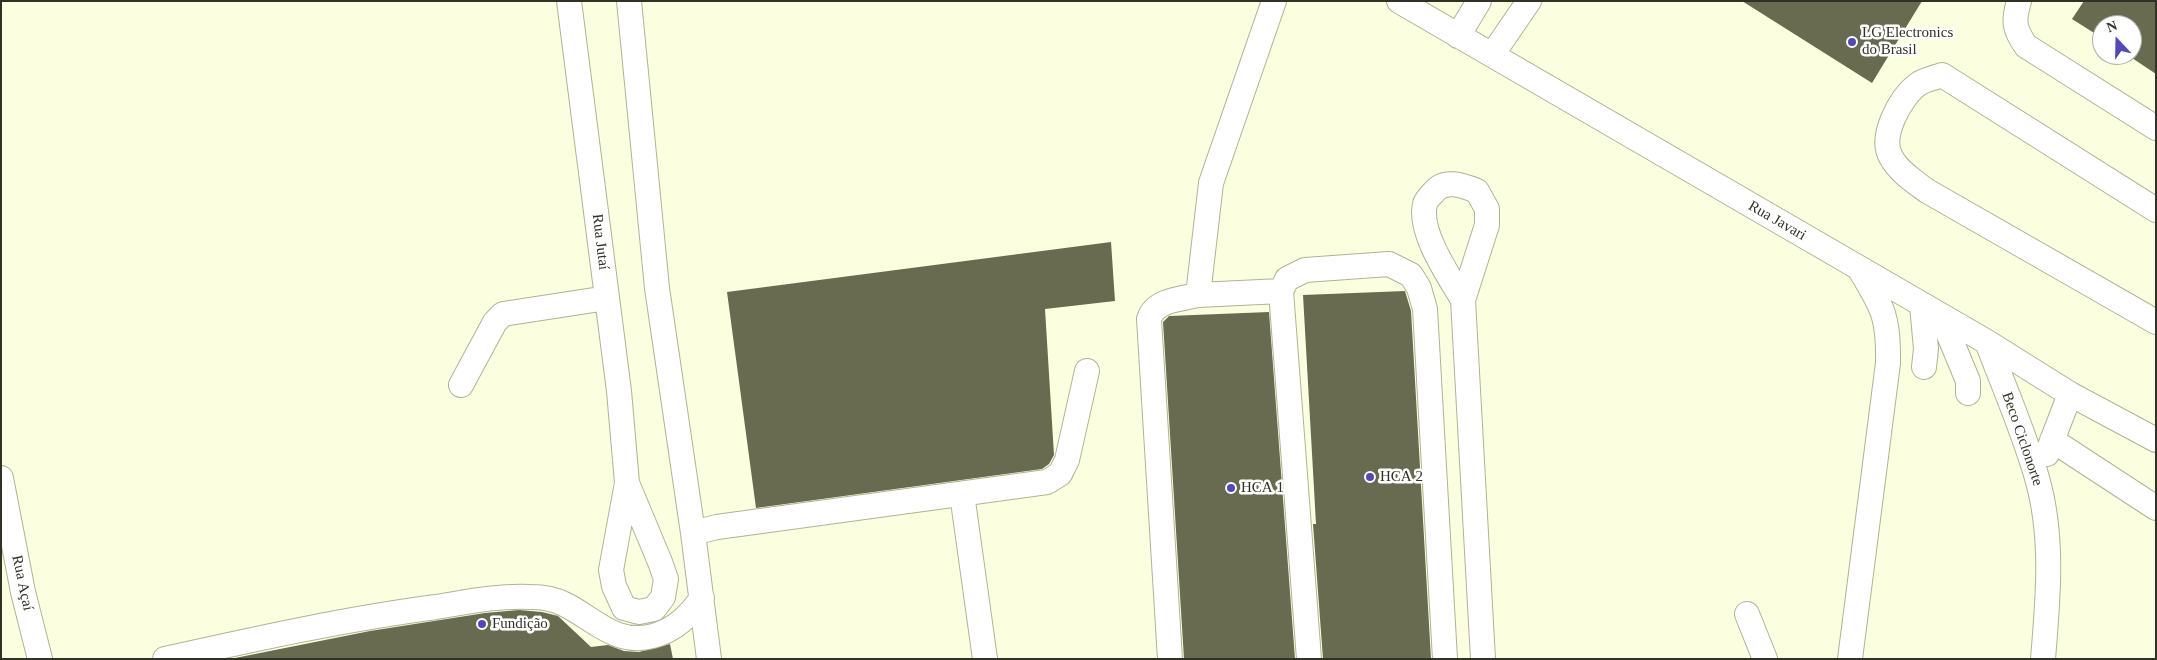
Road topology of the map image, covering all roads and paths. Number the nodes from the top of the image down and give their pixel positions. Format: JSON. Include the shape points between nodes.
{"nodes":[{"id":1,"x":569,"y":1,"type":"edge"},
{"id":2,"x":629,"y":1,"type":"edge"},
{"id":3,"x":1274,"y":1,"type":"edge"},
{"id":4,"x":1399,"y":1,"type":"edge"},
{"id":5,"x":1479,"y":1,"type":"edge"},
{"id":6,"x":1529,"y":1,"type":"edge"},
{"id":7,"x":2019,"y":1,"type":"edge"},
{"id":8,"x":1458,"y":36,"type":"junction"},
{"id":9,"x":1492,"y":55,"type":"junction"},
{"id":10,"x":2156,"y":128,"type":"edge"},
{"id":11,"x":2156,"y":210,"type":"edge"},
{"id":12,"x":1859,"y":269,"type":"junction"},
{"id":13,"x":1281,"y":291,"type":"junction"},
{"id":14,"x":1198,"y":295,"type":"junction"},
{"id":15,"x":607,"y":298,"type":"junction"},
{"id":16,"x":1463,"y":300,"type":"dead end"},
{"id":17,"x":1931,"y":310,"type":"junction"},
{"id":18,"x":2156,"y":322,"type":"edge"},
{"id":19,"x":1987,"y":342,"type":"junction"},
{"id":20,"x":1924,"y":367,"type":"dead end"},
{"id":21,"x":1087,"y":371,"type":"dead end"},
{"id":22,"x":461,"y":385,"type":"dead end"},
{"id":23,"x":2070,"y":394,"type":"junction"},
{"id":24,"x":2009,"y":400,"type":"junction"},
{"id":25,"x":2052,"y":440,"type":"junction"},
{"id":26,"x":2156,"y":440,"type":"edge"},
{"id":27,"x":1,"y":478,"type":"edge"},
{"id":28,"x":2037,"y":478,"type":"junction"},
{"id":29,"x":627,"y":483,"type":"dead end"},
{"id":30,"x":962,"y":494,"type":"junction"},
{"id":31,"x":2156,"y":508,"type":"edge"},
{"id":32,"x":694,"y":532,"type":"junction"},
{"id":33,"x":702,"y":598,"type":"junction"},
{"id":34,"x":1747,"y":614,"type":"dead end"},
{"id":35,"x":40,"y":659,"type":"edge"},
{"id":36,"x":165,"y":659,"type":"edge"},
{"id":37,"x":709,"y":659,"type":"edge"},
{"id":38,"x":985,"y":659,"type":"edge"},
{"id":39,"x":1170,"y":659,"type":"edge"},
{"id":40,"x":1309,"y":659,"type":"edge"},
{"id":41,"x":1446,"y":659,"type":"edge"},
{"id":42,"x":1483,"y":659,"type":"edge"},
{"id":43,"x":1765,"y":659,"type":"edge"},
{"id":44,"x":1850,"y":659,"type":"edge"},
{"id":45,"x":2043,"y":659,"type":"edge"}],
"edges":[{"from":1,"to":15,"type":"street","name":"Rua Jutaí"},
{"from":2,"to":32,"type":"street","via":[[657,288]]},
{"from":3,"to":14,"type":"street","via":[[1211,184]]},
{"from":4,"to":8,"type":"street","name":"Rua Javari"},
{"from":5,"to":8,"type":"street"},
{"from":6,"to":9,"type":"street"},
{"from":7,"to":10,"type":"street","via":[[2016,31],[2026,46]]},
{"from":8,"to":9,"type":"street","name":"Rua Javari"},
{"from":9,"to":12,"type":"street","name":"Rua Javari"},
{"from":11,"to":18,"type":"street","via":[[1942,75],[1917,84],[1888,127],[1890,156],[1927,191]]},
{"from":12,"to":17,"type":"street","name":"Rua Javari"},
{"from":12,"to":44,"type":"street","via":[[1882,307],[1889,334]]},
{"from":13,"to":14,"type":"street"},
{"from":13,"to":40,"type":"street"},
{"from":13,"to":41,"type":"street","via":[[1287,279],[1305,270],[1389,264],[1411,275],[1419,288],[1425,309]]},
{"from":14,"to":39,"type":"street","via":[[1160,304],[1151,311],[1148,319]]},
{"from":15,"to":22,"type":"street","via":[[503,314],[495,322]]},
{"from":15,"to":29,"type":"street","name":"Rua Jutaí"},
{"from":16,"to":42,"type":"street"},
{"from":17,"to":19,"type":"street","name":"Rua Javari"},
{"from":17,"to":20,"type":"street"},
{"from":17,"to":24,"type":"street","via":[[1968,380],[1964,394]]},
{"from":19,"to":23,"type":"street","name":"Rua Javari"},
{"from":19,"to":24,"type":"street","name":"Beco Ciclonorte"},
{"from":21,"to":30,"type":"street","via":[[1068,460],[1060,474],[1047,482]]},
{"from":23,"to":25,"type":"street"},
{"from":23,"to":26,"type":"street","name":"Rua Javari"},
{"from":24,"to":28,"type":"street","name":"Beco Ciclonorte"},
{"from":25,"to":28,"type":"street"},
{"from":25,"to":31,"type":"street"},
{"from":27,"to":35,"type":"street","name":"Rua Açaí","via":[[23,592]]},
{"from":28,"to":45,"type":"street","name":"Beco Ciclonorte","via":[[2049,556],[2048,621]]},
{"from":30,"to":32,"type":"street"},
{"from":30,"to":38,"type":"street"},
{"from":32,"to":33,"type":"street"},
{"from":33,"to":36,"type":"street","via":[[675,626],[642,639],[610,633],[563,603],[529,596],[395,612]]},
{"from":33,"to":37,"type":"street"},
{"from":34,"to":43,"type":"street"}]}
